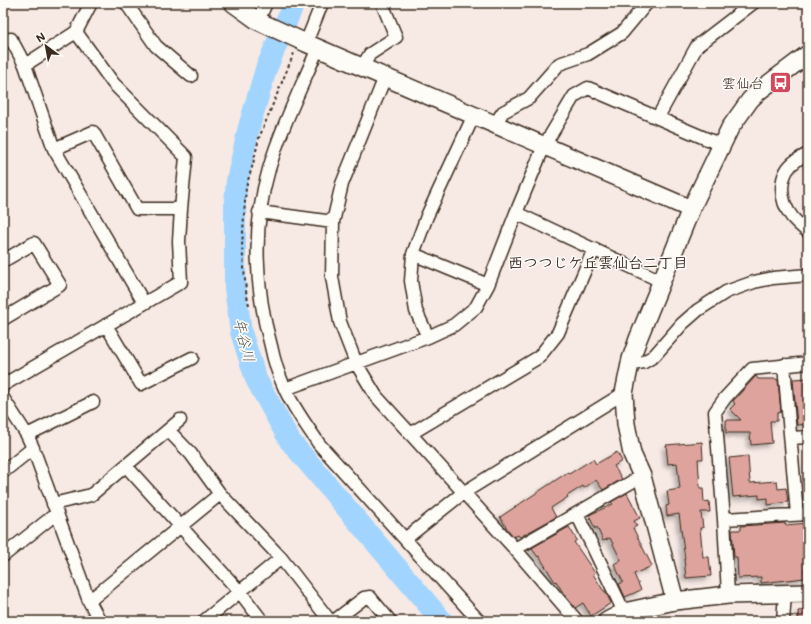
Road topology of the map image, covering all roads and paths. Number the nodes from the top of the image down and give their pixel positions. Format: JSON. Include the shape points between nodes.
{"nodes":[{"id":1,"x":91,"y":3,"type":"edge"},
{"id":2,"x":126,"y":3,"type":"edge"},
{"id":3,"x":233,"y":3,"type":"edge"},
{"id":4,"x":266,"y":3,"type":"edge"},
{"id":5,"x":322,"y":3,"type":"edge"},
{"id":6,"x":382,"y":3,"type":"edge"},
{"id":7,"x":647,"y":3,"type":"edge"},
{"id":8,"x":753,"y":3,"type":"edge"},
{"id":9,"x":262,"y":22,"type":"junction"},
{"id":10,"x":76,"y":32,"type":"junction"},
{"id":11,"x":3,"y":40,"type":"edge"},
{"id":12,"x":305,"y":42,"type":"junction"},
{"id":13,"x":808,"y":54,"type":"edge"},
{"id":14,"x":25,"y":65,"type":"junction"},
{"id":15,"x":362,"y":67,"type":"junction"},
{"id":16,"x":191,"y":76,"type":"dead end"},
{"id":17,"x":385,"y":77,"type":"junction"},
{"id":18,"x":474,"y":115,"type":"junction"},
{"id":19,"x":658,"y":118,"type":"junction"},
{"id":20,"x":494,"y":124,"type":"junction"},
{"id":21,"x":721,"y":145,"type":"junction"},
{"id":22,"x":544,"y":146,"type":"junction"},
{"id":23,"x":54,"y":149,"type":"junction"},
{"id":24,"x":808,"y":154,"type":"edge"},
{"id":25,"x":691,"y":209,"type":"junction"},
{"id":26,"x":181,"y":210,"type":"junction"},
{"id":27,"x":259,"y":212,"type":"junction"},
{"id":28,"x":516,"y":213,"type":"junction"},
{"id":29,"x":333,"y":222,"type":"junction"},
{"id":30,"x":808,"y":232,"type":"edge"},
{"id":31,"x":594,"y":249,"type":"junction"},
{"id":32,"x":412,"y":254,"type":"junction"},
{"id":33,"x":3,"y":261,"type":"edge"},
{"id":34,"x":808,"y":275,"type":"edge"},
{"id":35,"x":662,"y":281,"type":"junction"},
{"id":36,"x":488,"y":285,"type":"junction"},
{"id":37,"x":144,"y":303,"type":"junction"},
{"id":38,"x":249,"y":305,"type":"dead end"},
{"id":39,"x":3,"y":319,"type":"edge"},
{"id":40,"x":106,"y":325,"type":"junction"},
{"id":41,"x":428,"y":337,"type":"junction"},
{"id":42,"x":192,"y":358,"type":"dead end"},
{"id":43,"x":631,"y":359,"type":"junction"},
{"id":44,"x":356,"y":363,"type":"junction"},
{"id":45,"x":808,"y":363,"type":"edge"},
{"id":46,"x":784,"y":365,"type":"junction"},
{"id":47,"x":3,"y":385,"type":"edge"},
{"id":48,"x":285,"y":389,"type":"junction"},
{"id":49,"x":624,"y":393,"type":"junction"},
{"id":50,"x":3,"y":398,"type":"edge"},
{"id":51,"x":93,"y":402,"type":"dead end"},
{"id":52,"x":180,"y":420,"type":"dead end"},
{"id":53,"x":168,"y":430,"type":"junction"},
{"id":54,"x":410,"y":434,"type":"junction"},
{"id":55,"x":27,"y":435,"type":"junction"},
{"id":56,"x":808,"y":437,"type":"edge"},
{"id":57,"x":791,"y":438,"type":"junction"},
{"id":58,"x":32,"y":448,"type":"junction"},
{"id":59,"x":126,"y":466,"type":"junction"},
{"id":60,"x":3,"y":472,"type":"edge"},
{"id":61,"x":642,"y":476,"type":"junction"},
{"id":62,"x":463,"y":493,"type":"junction"},
{"id":63,"x":220,"y":494,"type":"junction"},
{"id":64,"x":55,"y":508,"type":"junction"},
{"id":65,"x":577,"y":514,"type":"junction"},
{"id":66,"x":803,"y":514,"type":"edge"},
{"id":67,"x":724,"y":518,"type":"junction"},
{"id":68,"x":181,"y":526,"type":"junction"},
{"id":69,"x":405,"y":539,"type":"junction"},
{"id":70,"x":515,"y":549,"type":"junction"},
{"id":71,"x":3,"y":556,"type":"edge"},
{"id":72,"x":281,"y":558,"type":"junction"},
{"id":73,"x":240,"y":592,"type":"junction"},
{"id":74,"x":808,"y":593,"type":"edge"},
{"id":75,"x":785,"y":594,"type":"junction"},
{"id":76,"x":728,"y":595,"type":"junction"},
{"id":77,"x":89,"y":601,"type":"junction"},
{"id":78,"x":675,"y":601,"type":"junction"},
{"id":79,"x":624,"y":612,"type":"junction"},
{"id":80,"x":100,"y":621,"type":"edge"},
{"id":81,"x":204,"y":621,"type":"edge"},
{"id":82,"x":262,"y":621,"type":"edge"},
{"id":83,"x":330,"y":621,"type":"edge"},
{"id":84,"x":334,"y":621,"type":"edge"},
{"id":85,"x":390,"y":621,"type":"edge"},
{"id":86,"x":478,"y":621,"type":"edge"},
{"id":87,"x":577,"y":621,"type":"edge"},
{"id":88,"x":607,"y":621,"type":"edge"},
{"id":89,"x":783,"y":621,"type":"edge"}],
"edges":[{"from":1,"to":10,"type":"street"},
{"from":2,"to":16,"type":"street","via":[[156,46]]},
{"from":3,"to":9,"type":"street"},
{"from":4,"to":9,"type":"street"},
{"from":5,"to":12,"type":"street"},
{"from":6,"to":15,"type":"street","via":[[396,37],[370,54]]},
{"from":7,"to":20,"type":"street","via":[[622,33],[588,54],[559,64],[529,98],[503,112]]},
{"from":8,"to":19,"type":"street","via":[[697,46]]},
{"from":9,"to":12,"type":"street"},
{"from":10,"to":14,"type":"street"},
{"from":10,"to":26,"type":"street","via":[[113,83],[186,157]]},
{"from":11,"to":14,"type":"street","via":[[11,38]]},
{"from":12,"to":15,"type":"street"},
{"from":12,"to":27,"type":"street","via":[[268,170]]},
{"from":12,"to":38,"type":"path","via":[[259,138],[246,188],[242,246]]},
{"from":13,"to":21,"type":"street","via":[[768,83],[750,100]]},
{"from":14,"to":23,"type":"street"},
{"from":15,"to":17,"type":"street"},
{"from":17,"to":18,"type":"street"},
{"from":17,"to":29,"type":"street","via":[[342,184]]},
{"from":18,"to":20,"type":"street"},
{"from":18,"to":32,"type":"street"},
{"from":19,"to":21,"type":"street"},
{"from":19,"to":22,"type":"street","via":[[588,88],[574,96]]},
{"from":20,"to":22,"type":"street"},
{"from":21,"to":25,"type":"street"},
{"from":22,"to":25,"type":"street"},
{"from":22,"to":28,"type":"street"},
{"from":23,"to":26,"type":"street","via":[[93,132],[137,209]]},
{"from":23,"to":37,"type":"street"},
{"from":24,"to":30,"type":"street","via":[[796,160],[786,172],[782,186],[783,201],[792,218]]},
{"from":25,"to":35,"type":"street"},
{"from":26,"to":37,"type":"street","via":[[181,282]]},
{"from":27,"to":29,"type":"street"},
{"from":27,"to":48,"type":"street","via":[[257,250],[265,326]]},
{"from":28,"to":31,"type":"street"},
{"from":28,"to":36,"type":"street"},
{"from":29,"to":44,"type":"street","via":[[332,277],[340,322]]},
{"from":31,"to":35,"type":"street"},
{"from":31,"to":54,"type":"street","via":[[558,333],[539,357]]},
{"from":32,"to":36,"type":"street"},
{"from":32,"to":41,"type":"street","via":[[411,281],[416,311]]},
{"from":33,"to":39,"type":"street","via":[[34,243],[60,285]]},
{"from":34,"to":43,"type":"street","via":[[773,278],[726,292],[682,324],[654,356],[638,363]]},
{"from":35,"to":43,"type":"street"},
{"from":36,"to":41,"type":"street","via":[[476,307],[454,325]]},
{"from":37,"to":40,"type":"street"},
{"from":40,"to":42,"type":"street","via":[[141,384]]},
{"from":40,"to":47,"type":"street"},
{"from":41,"to":44,"type":"street"},
{"from":43,"to":49,"type":"street"},
{"from":44,"to":48,"type":"street"},
{"from":44,"to":54,"type":"street","via":[[376,396]]},
{"from":45,"to":46,"type":"street"},
{"from":46,"to":57,"type":"street"},
{"from":46,"to":67,"type":"street","via":[[752,369],[715,412]]},
{"from":48,"to":69,"type":"street","via":[[319,444]]},
{"from":49,"to":61,"type":"street","via":[[626,424],[632,454]]},
{"from":49,"to":62,"type":"street"},
{"from":50,"to":55,"type":"street"},
{"from":51,"to":55,"type":"street"},
{"from":52,"to":53,"type":"street"},
{"from":53,"to":59,"type":"street"},
{"from":53,"to":63,"type":"street","via":[[191,454]]},
{"from":54,"to":62,"type":"street"},
{"from":55,"to":58,"type":"street"},
{"from":56,"to":57,"type":"street"},
{"from":57,"to":66,"type":"street"},
{"from":58,"to":60,"type":"street"},
{"from":58,"to":64,"type":"street"},
{"from":59,"to":64,"type":"street","via":[[91,495]]},
{"from":59,"to":68,"type":"street"},
{"from":61,"to":65,"type":"street"},
{"from":61,"to":78,"type":"street"},
{"from":62,"to":69,"type":"street"},
{"from":62,"to":70,"type":"street"},
{"from":63,"to":68,"type":"street"},
{"from":63,"to":72,"type":"street"},
{"from":64,"to":71,"type":"street"},
{"from":64,"to":77,"type":"street"},
{"from":65,"to":70,"type":"street"},
{"from":65,"to":79,"type":"street"},
{"from":66,"to":67,"type":"street"},
{"from":67,"to":76,"type":"street"},
{"from":68,"to":73,"type":"street"},
{"from":68,"to":77,"type":"street"},
{"from":69,"to":86,"type":"street"},
{"from":70,"to":87,"type":"street"},
{"from":72,"to":73,"type":"street"},
{"from":72,"to":83,"type":"street"},
{"from":73,"to":81,"type":"street"},
{"from":73,"to":82,"type":"street"},
{"from":74,"to":75,"type":"street"},
{"from":75,"to":76,"type":"street"},
{"from":75,"to":89,"type":"street"},
{"from":76,"to":78,"type":"street"},
{"from":77,"to":80,"type":"street"},
{"from":78,"to":79,"type":"street"},
{"from":79,"to":88,"type":"street"},
{"from":84,"to":85,"type":"street","via":[[364,598],[370,597]]}]}
